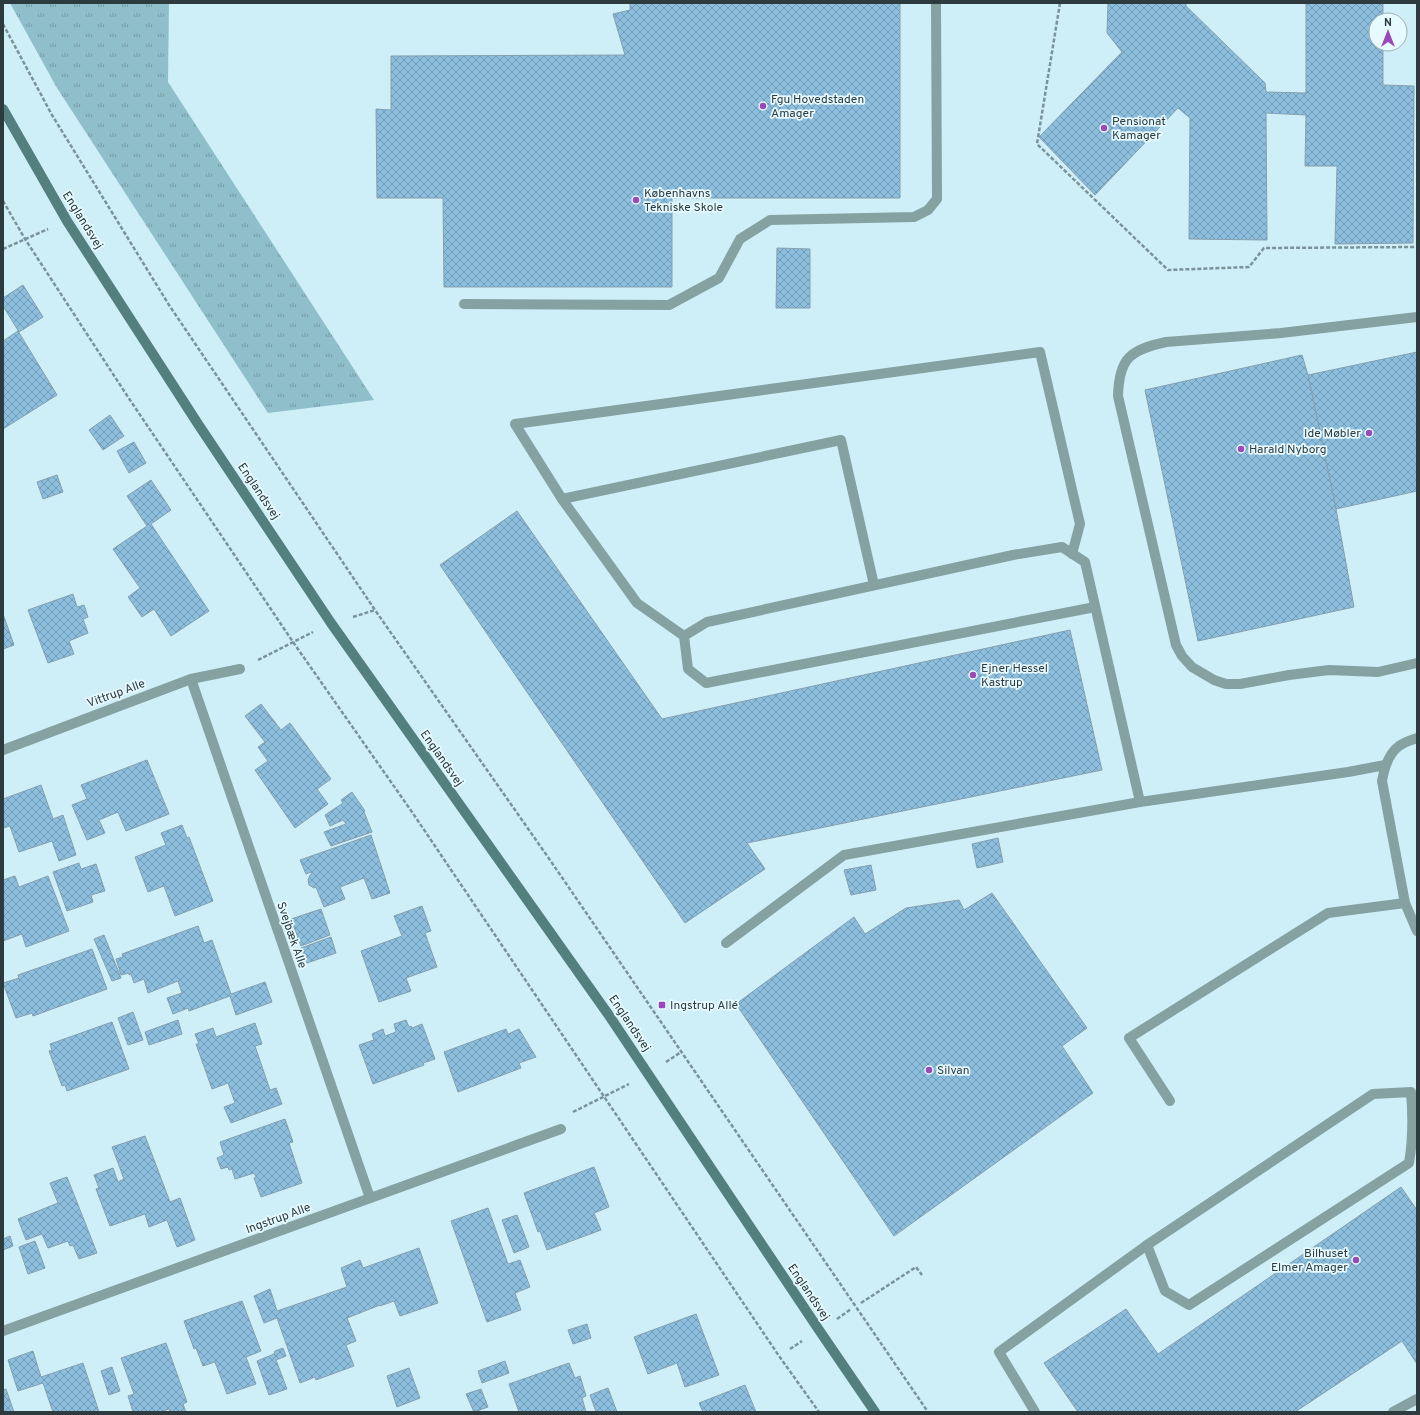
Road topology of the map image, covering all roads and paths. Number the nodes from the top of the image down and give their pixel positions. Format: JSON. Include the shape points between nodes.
{"nodes":[{"id":1,"x":936,"y":3,"type":"edge"},
{"id":2,"x":1060,"y":3,"type":"edge"},
{"id":3,"x":3,"y":24,"type":"edge"},
{"id":4,"x":3,"y":109,"type":"edge"},
{"id":5,"x":3,"y":201,"type":"edge"},
{"id":6,"x":67,"y":221,"type":"junction"},
{"id":7,"x":25,"y":239,"type":"junction"},
{"id":8,"x":1417,"y":247,"type":"edge"},
{"id":9,"x":3,"y":249,"type":"edge"},
{"id":10,"x":464,"y":304,"type":"dead end"},
{"id":11,"x":1417,"y":317,"type":"edge"},
{"id":12,"x":562,"y":499,"type":"junction"},
{"id":13,"x":1072,"y":554,"type":"junction"},
{"id":14,"x":874,"y":585,"type":"junction"},
{"id":15,"x":1095,"y":607,"type":"junction"},
{"id":16,"x":375,"y":610,"type":"junction"},
{"id":17,"x":331,"y":623,"type":"junction"},
{"id":18,"x":684,"y":636,"type":"junction"},
{"id":19,"x":293,"y":642,"type":"junction"},
{"id":20,"x":1417,"y":663,"type":"edge"},
{"id":21,"x":240,"y":669,"type":"joint"},
{"id":22,"x":191,"y":680,"type":"junction"},
{"id":23,"x":1417,"y":738,"type":"edge"},
{"id":24,"x":3,"y":750,"type":"edge"},
{"id":25,"x":1385,"y":765,"type":"junction"},
{"id":26,"x":1140,"y":802,"type":"junction"},
{"id":27,"x":1405,"y":903,"type":"junction"},
{"id":28,"x":1417,"y":931,"type":"edge"},
{"id":29,"x":726,"y":943,"type":"dead end"},
{"id":30,"x":1414,"y":1090,"type":"edge"},
{"id":31,"x":1170,"y":1101,"type":"dead end"},
{"id":32,"x":561,"y":1129,"type":"dead end"},
{"id":33,"x":1415,"y":1145,"type":"edge"},
{"id":34,"x":370,"y":1198,"type":"junction"},
{"id":35,"x":1147,"y":1245,"type":"junction"},
{"id":36,"x":922,"y":1275,"type":"dead end"},
{"id":37,"x":861,"y":1303,"type":"dead end"},
{"id":38,"x":851,"y":1309,"type":"dead end"},
{"id":39,"x":837,"y":1319,"type":"dead end"},
{"id":40,"x":3,"y":1332,"type":"edge"},
{"id":41,"x":806,"y":1339,"type":"dead end"},
{"id":42,"x":790,"y":1349,"type":"dead end"},
{"id":43,"x":1417,"y":1399,"type":"edge"},
{"id":44,"x":819,"y":1412,"type":"edge"},
{"id":45,"x":875,"y":1412,"type":"edge"},
{"id":46,"x":928,"y":1412,"type":"edge"},
{"id":47,"x":1035,"y":1412,"type":"edge"},
{"id":48,"x":1393,"y":1412,"type":"edge"}],
"edges":[{"from":1,"to":10,"type":"street","via":[[937,200],[928,210],[914,217],[770,220],[740,239],[719,278],[669,305]]},
{"from":2,"to":8,"type":"path","via":[[1037,144],[1168,270],[1249,267],[1264,248]]},
{"from":3,"to":16,"type":"path","via":[[52,115],[169,305]]},
{"from":4,"to":6,"type":"main road","name":"Englandsvej"},
{"from":5,"to":7,"type":"path"},
{"from":6,"to":7,"type":"path"},
{"from":6,"to":17,"type":"main road","name":"Englandsvej"},
{"from":7,"to":9,"type":"path"},
{"from":7,"to":19,"type":"path"},
{"from":11,"to":20,"type":"street","via":[[1281,333],[1166,342],[1148,346],[1133,354],[1125,361],[1118,383],[1118,396],[1176,645],[1192,667],[1214,680],[1226,684],[1240,684],[1329,670],[1378,672]]},
{"from":12,"to":13,"type":"street","via":[[515,424],[1040,352],[1080,524]]},
{"from":12,"to":14,"type":"street","via":[[841,440]]},
{"from":12,"to":18,"type":"street","via":[[637,603]]},
{"from":13,"to":14,"type":"street","via":[[1062,547]]},
{"from":13,"to":15,"type":"street","via":[[1085,562]]},
{"from":14,"to":18,"type":"street","via":[[707,622]]},
{"from":15,"to":18,"type":"street","via":[[706,682],[688,669]]},
{"from":15,"to":26,"type":"street"},
{"from":16,"to":17,"type":"path"},
{"from":16,"to":46,"type":"path","via":[[550,860]]},
{"from":17,"to":19,"type":"path"},
{"from":17,"to":45,"type":"main road","name":"Englandsvej","via":[[608,1014]]},
{"from":19,"to":21,"type":"path"},
{"from":19,"to":44,"type":"path","via":[[412,812]]},
{"from":21,"to":22,"type":"street","name":"Vittrup Alle"},
{"from":22,"to":24,"type":"street","name":"Vittrup Alle"},
{"from":22,"to":34,"type":"street","name":"Svejbæk Alle"},
{"from":23,"to":25,"type":"street","via":[[1399,745]]},
{"from":25,"to":26,"type":"street"},
{"from":25,"to":27,"type":"street","via":[[1382,781]]},
{"from":26,"to":29,"type":"street","via":[[844,855]]},
{"from":27,"to":28,"type":"street"},
{"from":27,"to":31,"type":"street","via":[[1328,913],[1129,1038]]},
{"from":30,"to":33,"type":"street","via":[[1412,1107]]},
{"from":30,"to":35,"type":"street","via":[[1373,1094]]},
{"from":32,"to":34,"type":"street","name":"Ingstrup Alle"},
{"from":33,"to":35,"type":"street","via":[[1410,1163],[1189,1305],[1165,1292]]},
{"from":34,"to":40,"type":"street","name":"Ingstrup Alle"},
{"from":35,"to":47,"type":"street","via":[[999,1352]]},
{"from":36,"to":37,"type":"path","via":[[916,1267]]},
{"from":38,"to":39,"type":"path"},
{"from":41,"to":42,"type":"path"},
{"from":43,"to":48,"type":"street"}]}
